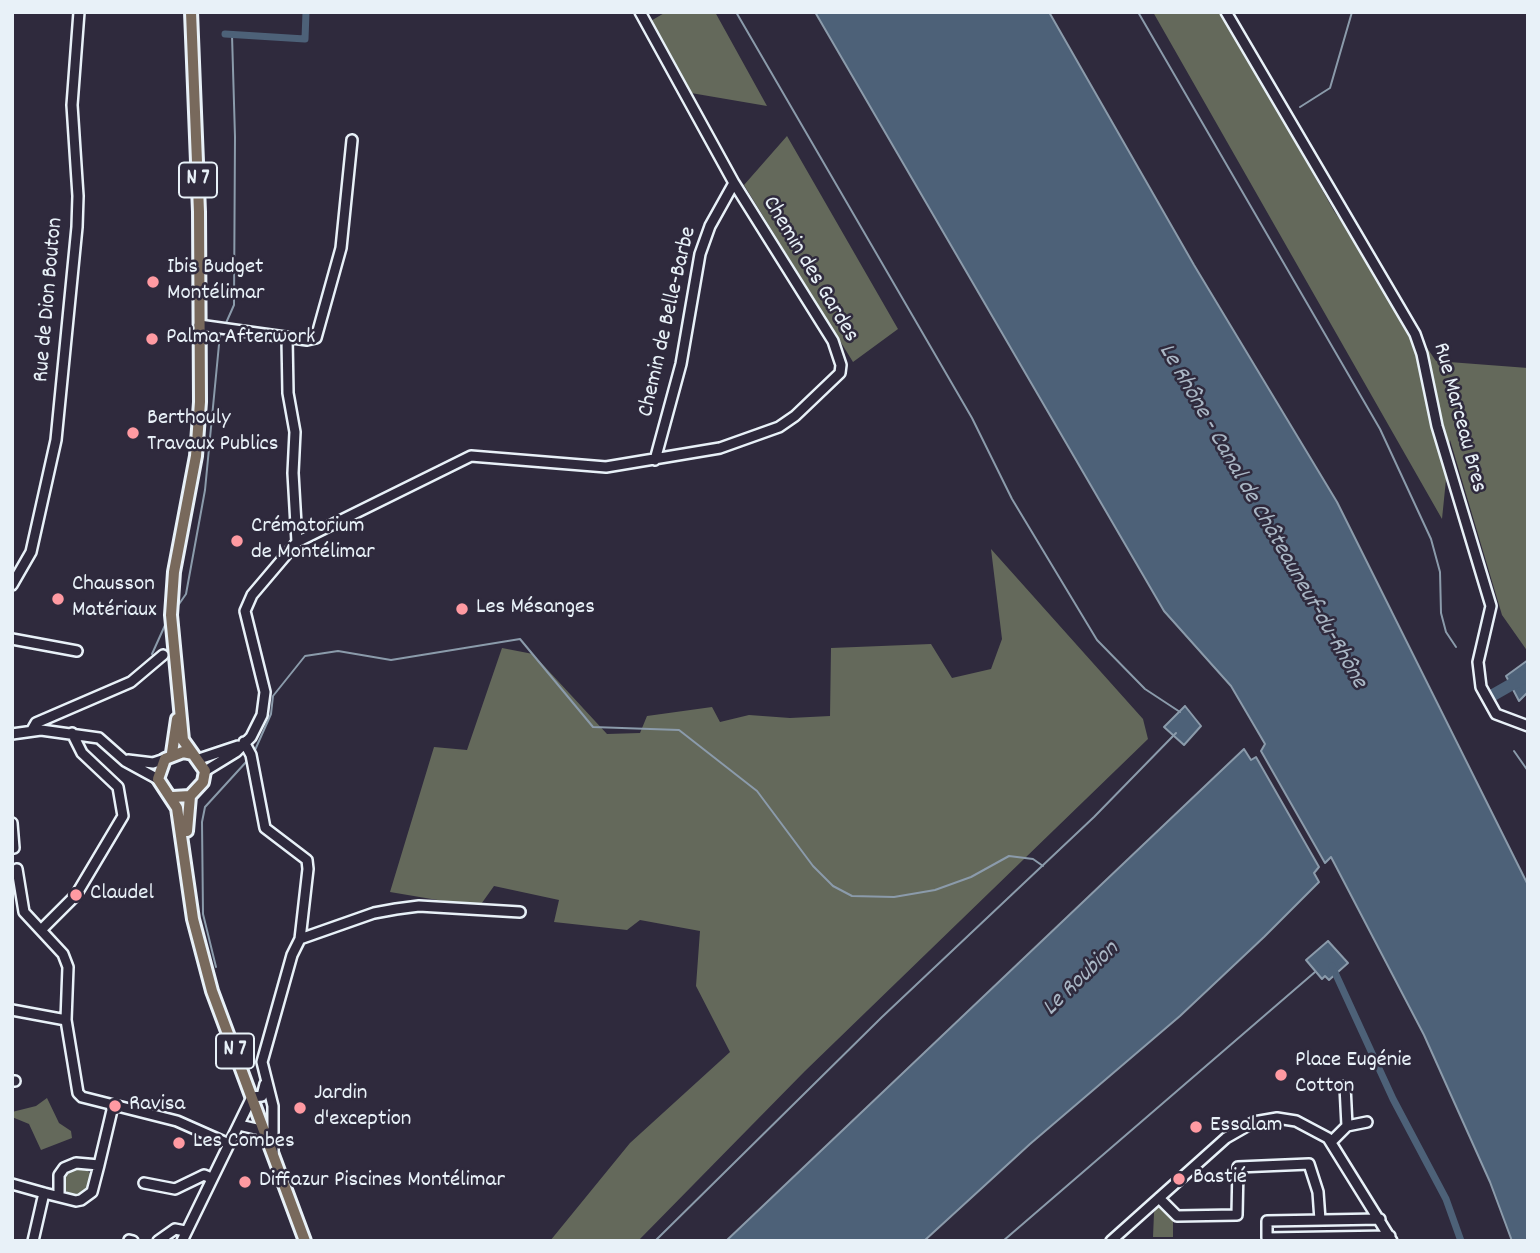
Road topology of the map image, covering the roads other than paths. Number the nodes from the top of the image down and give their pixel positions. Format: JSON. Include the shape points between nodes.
{"nodes":[{"id":1,"x":79,"y":12,"type":"edge"},
{"id":2,"x":191,"y":12,"type":"edge"},
{"id":3,"x":640,"y":12,"type":"edge"},
{"id":4,"x":1226,"y":12,"type":"edge"},
{"id":5,"x":352,"y":140,"type":"dead end"},
{"id":6,"x":734,"y":183,"type":"junction"},
{"id":7,"x":200,"y":325,"type":"junction"},
{"id":8,"x":287,"y":338,"type":"junction"},
{"id":9,"x":655,"y":460,"type":"junction"},
{"id":10,"x":297,"y":542,"type":"junction"},
{"id":11,"x":12,"y":584,"type":"edge"},
{"id":12,"x":12,"y":639,"type":"edge"},
{"id":13,"x":77,"y":650,"type":"dead end"},
{"id":14,"x":163,"y":655,"type":"dead end"},
{"id":15,"x":178,"y":709,"type":"junction"},
{"id":16,"x":1528,"y":726,"type":"edge"},
{"id":17,"x":32,"y":730,"type":"junction"},
{"id":18,"x":72,"y":733,"type":"junction"},
{"id":19,"x":12,"y":734,"type":"edge"},
{"id":20,"x":242,"y":744,"type":"junction"},
{"id":21,"x":120,"y":756,"type":"junction"},
{"id":22,"x":169,"y":756,"type":"junction"},
{"id":23,"x":196,"y":757,"type":"junction"},
{"id":24,"x":205,"y":771,"type":"junction"},
{"id":25,"x":158,"y":779,"type":"junction"},
{"id":26,"x":190,"y":796,"type":"junction"},
{"id":27,"x":173,"y":797,"type":"junction"},
{"id":28,"x":12,"y":823,"type":"edge"},
{"id":29,"x":14,"y":848,"type":"dead end"},
{"id":30,"x":186,"y":856,"type":"junction"},
{"id":31,"x":17,"y":869,"type":"dead end"},
{"id":32,"x":15,"y":889,"type":"edge"},
{"id":33,"x":520,"y":912,"type":"dead end"},
{"id":34,"x":41,"y":930,"type":"junction"},
{"id":35,"x":300,"y":939,"type":"junction"},
{"id":36,"x":12,"y":1010,"type":"edge"},
{"id":37,"x":66,"y":1020,"type":"junction"},
{"id":38,"x":265,"y":1081,"type":"junction"},
{"id":39,"x":1345,"y":1086,"type":"dead end"},
{"id":40,"x":251,"y":1097,"type":"junction"},
{"id":41,"x":114,"y":1105,"type":"junction"},
{"id":42,"x":1367,"y":1122,"type":"dead end"},
{"id":43,"x":239,"y":1125,"type":"junction"},
{"id":44,"x":1347,"y":1126,"type":"junction"},
{"id":45,"x":265,"y":1131,"type":"junction"},
{"id":46,"x":1331,"y":1142,"type":"junction"},
{"id":47,"x":229,"y":1144,"type":"junction"},
{"id":48,"x":273,"y":1155,"type":"junction"},
{"id":49,"x":87,"y":1164,"type":"junction"},
{"id":50,"x":99,"y":1165,"type":"junction"},
{"id":51,"x":211,"y":1178,"type":"junction"},
{"id":52,"x":96,"y":1180,"type":"junction"},
{"id":53,"x":144,"y":1183,"type":"dead end"},
{"id":54,"x":12,"y":1184,"type":"edge"},
{"id":55,"x":44,"y":1193,"type":"junction"},
{"id":56,"x":59,"y":1196,"type":"junction"},
{"id":57,"x":1159,"y":1198,"type":"junction"},
{"id":58,"x":1380,"y":1219,"type":"junction"},
{"id":59,"x":1320,"y":1220,"type":"junction"},
{"id":60,"x":186,"y":1231,"type":"junction"},
{"id":61,"x":1391,"y":1238,"type":"edge"},
{"id":62,"x":33,"y":1241,"type":"edge"},
{"id":63,"x":158,"y":1241,"type":"edge"},
{"id":64,"x":182,"y":1241,"type":"edge"},
{"id":65,"x":305,"y":1241,"type":"edge"},
{"id":66,"x":1111,"y":1241,"type":"edge"}],
"edges":[{"from":1,"to":11,"type":"street","name":"Rue de Dion Bouton","via":[[72,105],[77,227],[56,440],[31,552]]},
{"from":2,"to":7,"type":"main road","number":"N 7"},
{"from":3,"to":6,"type":"street"},
{"from":4,"to":16,"type":"street","name":"Rue Marceau Bres","via":[[1415,334],[1437,426],[1491,606],[1478,662],[1481,687],[1496,714]]},
{"from":5,"to":8,"type":"street","via":[[341,247],[320,330],[316,338]]},
{"from":6,"to":9,"type":"street","name":"Chemin de Belle-Barbe","via":[[700,254],[681,364]]},
{"from":6,"to":9,"type":"street","name":"Chemin des Gardes","via":[[833,341],[840,373],[779,428],[720,448]]},
{"from":7,"to":8,"type":"street"},
{"from":7,"to":15,"type":"main road","number":"N 7","via":[[196,456],[174,572]]},
{"from":8,"to":10,"type":"street"},
{"from":9,"to":10,"type":"street","name":"Chemin des Gardes","via":[[591,467],[471,456]]},
{"from":10,"to":20,"type":"street","name":"Chemin des Gardes","via":[[252,595],[245,611],[265,692],[262,715]]},
{"from":12,"to":13,"type":"street"},
{"from":14,"to":17,"type":"street","via":[[131,682],[36,723]]},
{"from":15,"to":22,"type":"main road","number":"N 7"},
{"from":15,"to":23,"type":"main road","number":"N 7","via":[[183,740]]},
{"from":17,"to":18,"type":"street"},
{"from":17,"to":19,"type":"street"},
{"from":18,"to":21,"type":"street","via":[[99,738]]},
{"from":18,"to":34,"type":"street","via":[[82,753],[118,787],[123,816],[76,895]]},
{"from":20,"to":23,"type":"street"},
{"from":20,"to":24,"type":"street"},
{"from":20,"to":35,"type":"street","via":[[251,755],[265,828],[307,860]]},
{"from":21,"to":22,"type":"street","via":[[143,763]]},
{"from":21,"to":25,"type":"street"},
{"from":22,"to":23,"type":"main road"},
{"from":22,"to":25,"type":"main road","via":[[160,766]]},
{"from":23,"to":24,"type":"main road"},
{"from":24,"to":26,"type":"main road","via":[[203,782]]},
{"from":25,"to":27,"type":"main road"},
{"from":26,"to":27,"type":"main road"},
{"from":26,"to":30,"type":"main road","number":"N 7"},
{"from":27,"to":30,"type":"main road","number":"N 7"},
{"from":28,"to":29,"type":"street"},
{"from":30,"to":40,"type":"main road","number":"N 7","via":[[199,949]]},
{"from":31,"to":32,"type":"street"},
{"from":32,"to":34,"type":"street","via":[[24,912]]},
{"from":33,"to":35,"type":"street","via":[[419,906],[374,912]]},
{"from":34,"to":37,"type":"street","via":[[63,954],[68,967]]},
{"from":35,"to":38,"type":"street","via":[[262,1062]]},
{"from":36,"to":37,"type":"street"},
{"from":37,"to":41,"type":"street","via":[[82,1097]]},
{"from":38,"to":40,"type":"street","via":[[262,1096]]},
{"from":38,"to":48,"type":"street","via":[[273,1106]]},
{"from":39,"to":44,"type":"street"},
{"from":40,"to":43,"type":"street"},
{"from":40,"to":45,"type":"main road","number":"N 7"},
{"from":41,"to":47,"type":"street","via":[[177,1121]]},
{"from":41,"to":50,"type":"street"},
{"from":42,"to":44,"type":"street"},
{"from":43,"to":45,"type":"street"},
{"from":43,"to":47,"type":"street"},
{"from":44,"to":46,"type":"street"},
{"from":45,"to":48,"type":"main road","number":"N 7"},
{"from":46,"to":57,"type":"street","via":[[1312,1127],[1289,1118],[1254,1122],[1226,1138]]},
{"from":46,"to":58,"type":"street"},
{"from":47,"to":51,"type":"street"},
{"from":48,"to":65,"type":"main road","number":"N 7"},
{"from":49,"to":50,"type":"street"},
{"from":49,"to":52,"type":"street"},
{"from":49,"to":56,"type":"street","via":[[72,1163],[64,1168],[59,1175]]},
{"from":50,"to":52,"type":"street"},
{"from":51,"to":53,"type":"street","via":[[204,1175],[175,1189]]},
{"from":51,"to":60,"type":"street"},
{"from":52,"to":56,"type":"street","via":[[85,1198],[76,1201]]},
{"from":54,"to":55,"type":"street"},
{"from":55,"to":56,"type":"street"},
{"from":55,"to":62,"type":"street"},
{"from":57,"to":59,"type":"street","via":[[1177,1216],[1237,1215],[1238,1167],[1309,1164]]},
{"from":57,"to":66,"type":"street"},
{"from":58,"to":59,"type":"street"},
{"from":58,"to":61,"type":"street"},
{"from":59,"to":61,"type":"street","via":[[1266,1221],[1267,1238]]},
{"from":60,"to":63,"type":"street","via":[[175,1229]]},
{"from":60,"to":64,"type":"street"}]}
